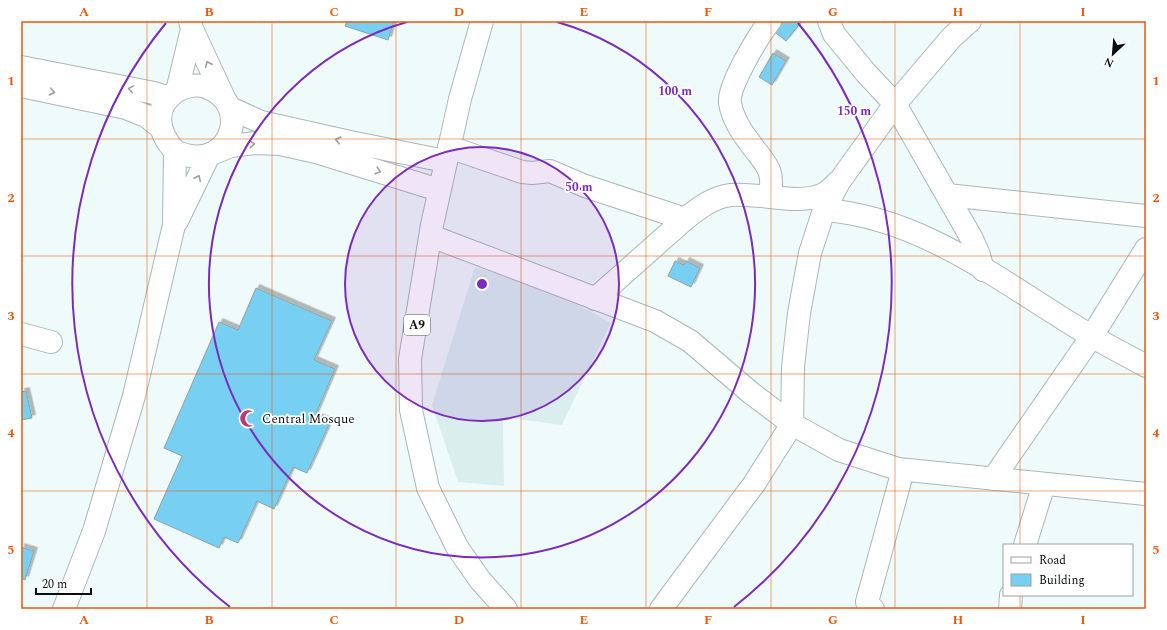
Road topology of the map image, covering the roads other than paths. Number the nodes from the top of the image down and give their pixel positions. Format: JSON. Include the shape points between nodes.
{"nodes":[{"id":1,"x":482,"y":21,"type":"edge"},
{"id":2,"x":770,"y":21,"type":"edge"},
{"id":3,"x":829,"y":21,"type":"edge"},
{"id":4,"x":970,"y":21,"type":"edge"},
{"id":5,"x":191,"y":25,"type":"edge"},
{"id":6,"x":21,"y":67,"type":"edge"},
{"id":7,"x":21,"y":86,"type":"edge"},
{"id":8,"x":173,"y":94,"type":"junction"},
{"id":9,"x":227,"y":103,"type":"junction"},
{"id":10,"x":895,"y":104,"type":"junction"},
{"id":11,"x":161,"y":128,"type":"junction"},
{"id":12,"x":175,"y":151,"type":"junction"},
{"id":13,"x":212,"y":154,"type":"junction"},
{"id":14,"x":447,"y":154,"type":"junction"},
{"id":15,"x":839,"y":182,"type":"junction"},
{"id":16,"x":439,"y":190,"type":"junction"},
{"id":17,"x":947,"y":195,"type":"junction"},
{"id":18,"x":770,"y":196,"type":"junction"},
{"id":19,"x":824,"y":210,"type":"junction"},
{"id":20,"x":1146,"y":216,"type":"edge"},
{"id":21,"x":685,"y":219,"type":"junction"},
{"id":22,"x":174,"y":225,"type":"junction"},
{"id":23,"x":431,"y":236,"type":"junction"},
{"id":24,"x":1146,"y":249,"type":"edge"},
{"id":25,"x":983,"y":270,"type":"junction"},
{"id":26,"x":595,"y":299,"type":"junction"},
{"id":27,"x":21,"y":334,"type":"edge"},
{"id":28,"x":1092,"y":336,"type":"junction"},
{"id":29,"x":51,"y":342,"type":"dead end"},
{"id":30,"x":1146,"y":366,"type":"edge"},
{"id":31,"x":792,"y":424,"type":"junction"},
{"id":32,"x":903,"y":470,"type":"junction"},
{"id":33,"x":992,"y":479,"type":"junction"},
{"id":34,"x":1044,"y":484,"type":"junction"},
{"id":35,"x":1146,"y":494,"type":"edge"},
{"id":36,"x":1025,"y":544,"type":"edge"},
{"id":37,"x":1011,"y":596,"type":"edge"},
{"id":38,"x":64,"y":609,"type":"edge"},
{"id":39,"x":506,"y":609,"type":"edge"},
{"id":40,"x":661,"y":609,"type":"edge"},
{"id":41,"x":873,"y":609,"type":"edge"},
{"id":42,"x":1010,"y":609,"type":"edge"}],
"edges":[{"from":1,"to":14,"type":"main road","number":"A9"},
{"from":2,"to":18,"type":"main road","via":[[739,70],[730,102],[739,128],[767,165],[772,180]]},
{"from":3,"to":10,"type":"main road","via":[[834,34]]},
{"from":4,"to":10,"type":"main road","via":[[952,37]]},
{"from":5,"to":8,"type":"main road"},
{"from":9,"to":5,"type":"main road","one_way":true},
{"from":8,"to":6,"type":"main road","one_way":true,"via":[[154,93]]},
{"from":7,"to":11,"type":"main road","one_way":true,"via":[[126,108],[146,116]]},
{"from":8,"to":9,"type":"main road","via":[[189,86],[202,86],[214,90]]},
{"from":8,"to":11,"type":"main road","via":[[163,107],[160,117]]},
{"from":9,"to":13,"type":"main road","via":[[232,121],[230,133],[224,144]]},
{"from":14,"to":9,"type":"main road","one_way":true,"via":[[350,142],[261,122]]},
{"from":10,"to":15,"type":"main road"},
{"from":10,"to":17,"type":"main road"},
{"from":11,"to":12,"type":"main road","via":[[166,141]]},
{"from":12,"to":13,"type":"main road","via":[[198,158]]},
{"from":12,"to":22,"type":"main road"},
{"from":13,"to":16,"type":"main road","one_way":true,"via":[[237,145],[280,144],[316,152]]},
{"from":22,"to":13,"type":"main road","one_way":true},
{"from":14,"to":16,"type":"main road","number":"A9"},
{"from":14,"to":21,"type":"main road","via":[[522,172],[550,171],[585,186]]},
{"from":15,"to":18,"type":"main road","via":[[824,194],[810,199]]},
{"from":15,"to":19,"type":"main road"},
{"from":16,"to":23,"type":"main road","number":"A9"},
{"from":17,"to":20,"type":"main road"},
{"from":17,"to":25,"type":"main road","via":[[972,239]]},
{"from":18,"to":21,"type":"main road","via":[[731,195],[700,207]]},
{"from":19,"to":25,"type":"main road","via":[[847,212],[886,223],[919,236]]},
{"from":19,"to":31,"type":"main road","via":[[810,253],[799,313],[793,366]]},
{"from":21,"to":26,"type":"main road"},
{"from":22,"to":38,"type":"main road","via":[[134,396],[94,530]]},
{"from":23,"to":26,"type":"main road"},
{"from":23,"to":39,"type":"main road","number":"A9","via":[[410,359],[411,410],[428,488],[457,547],[480,580]]},
{"from":24,"to":28,"type":"main road"},
{"from":25,"to":28,"type":"main road","via":[[1018,288]]},
{"from":26,"to":31,"type":"main road","via":[[654,321],[690,341]]},
{"from":27,"to":29,"type":"main road"},
{"from":28,"to":30,"type":"main road"},
{"from":28,"to":33,"type":"main road"},
{"from":31,"to":32,"type":"main road","via":[[839,450]]},
{"from":31,"to":40,"type":"main road","via":[[754,484]]},
{"from":32,"to":33,"type":"main road"},
{"from":32,"to":41,"type":"main road","via":[[867,602]]},
{"from":33,"to":34,"type":"main road"},
{"from":34,"to":35,"type":"main road"},
{"from":34,"to":36,"type":"main road"},
{"from":37,"to":42,"type":"main road"}]}
